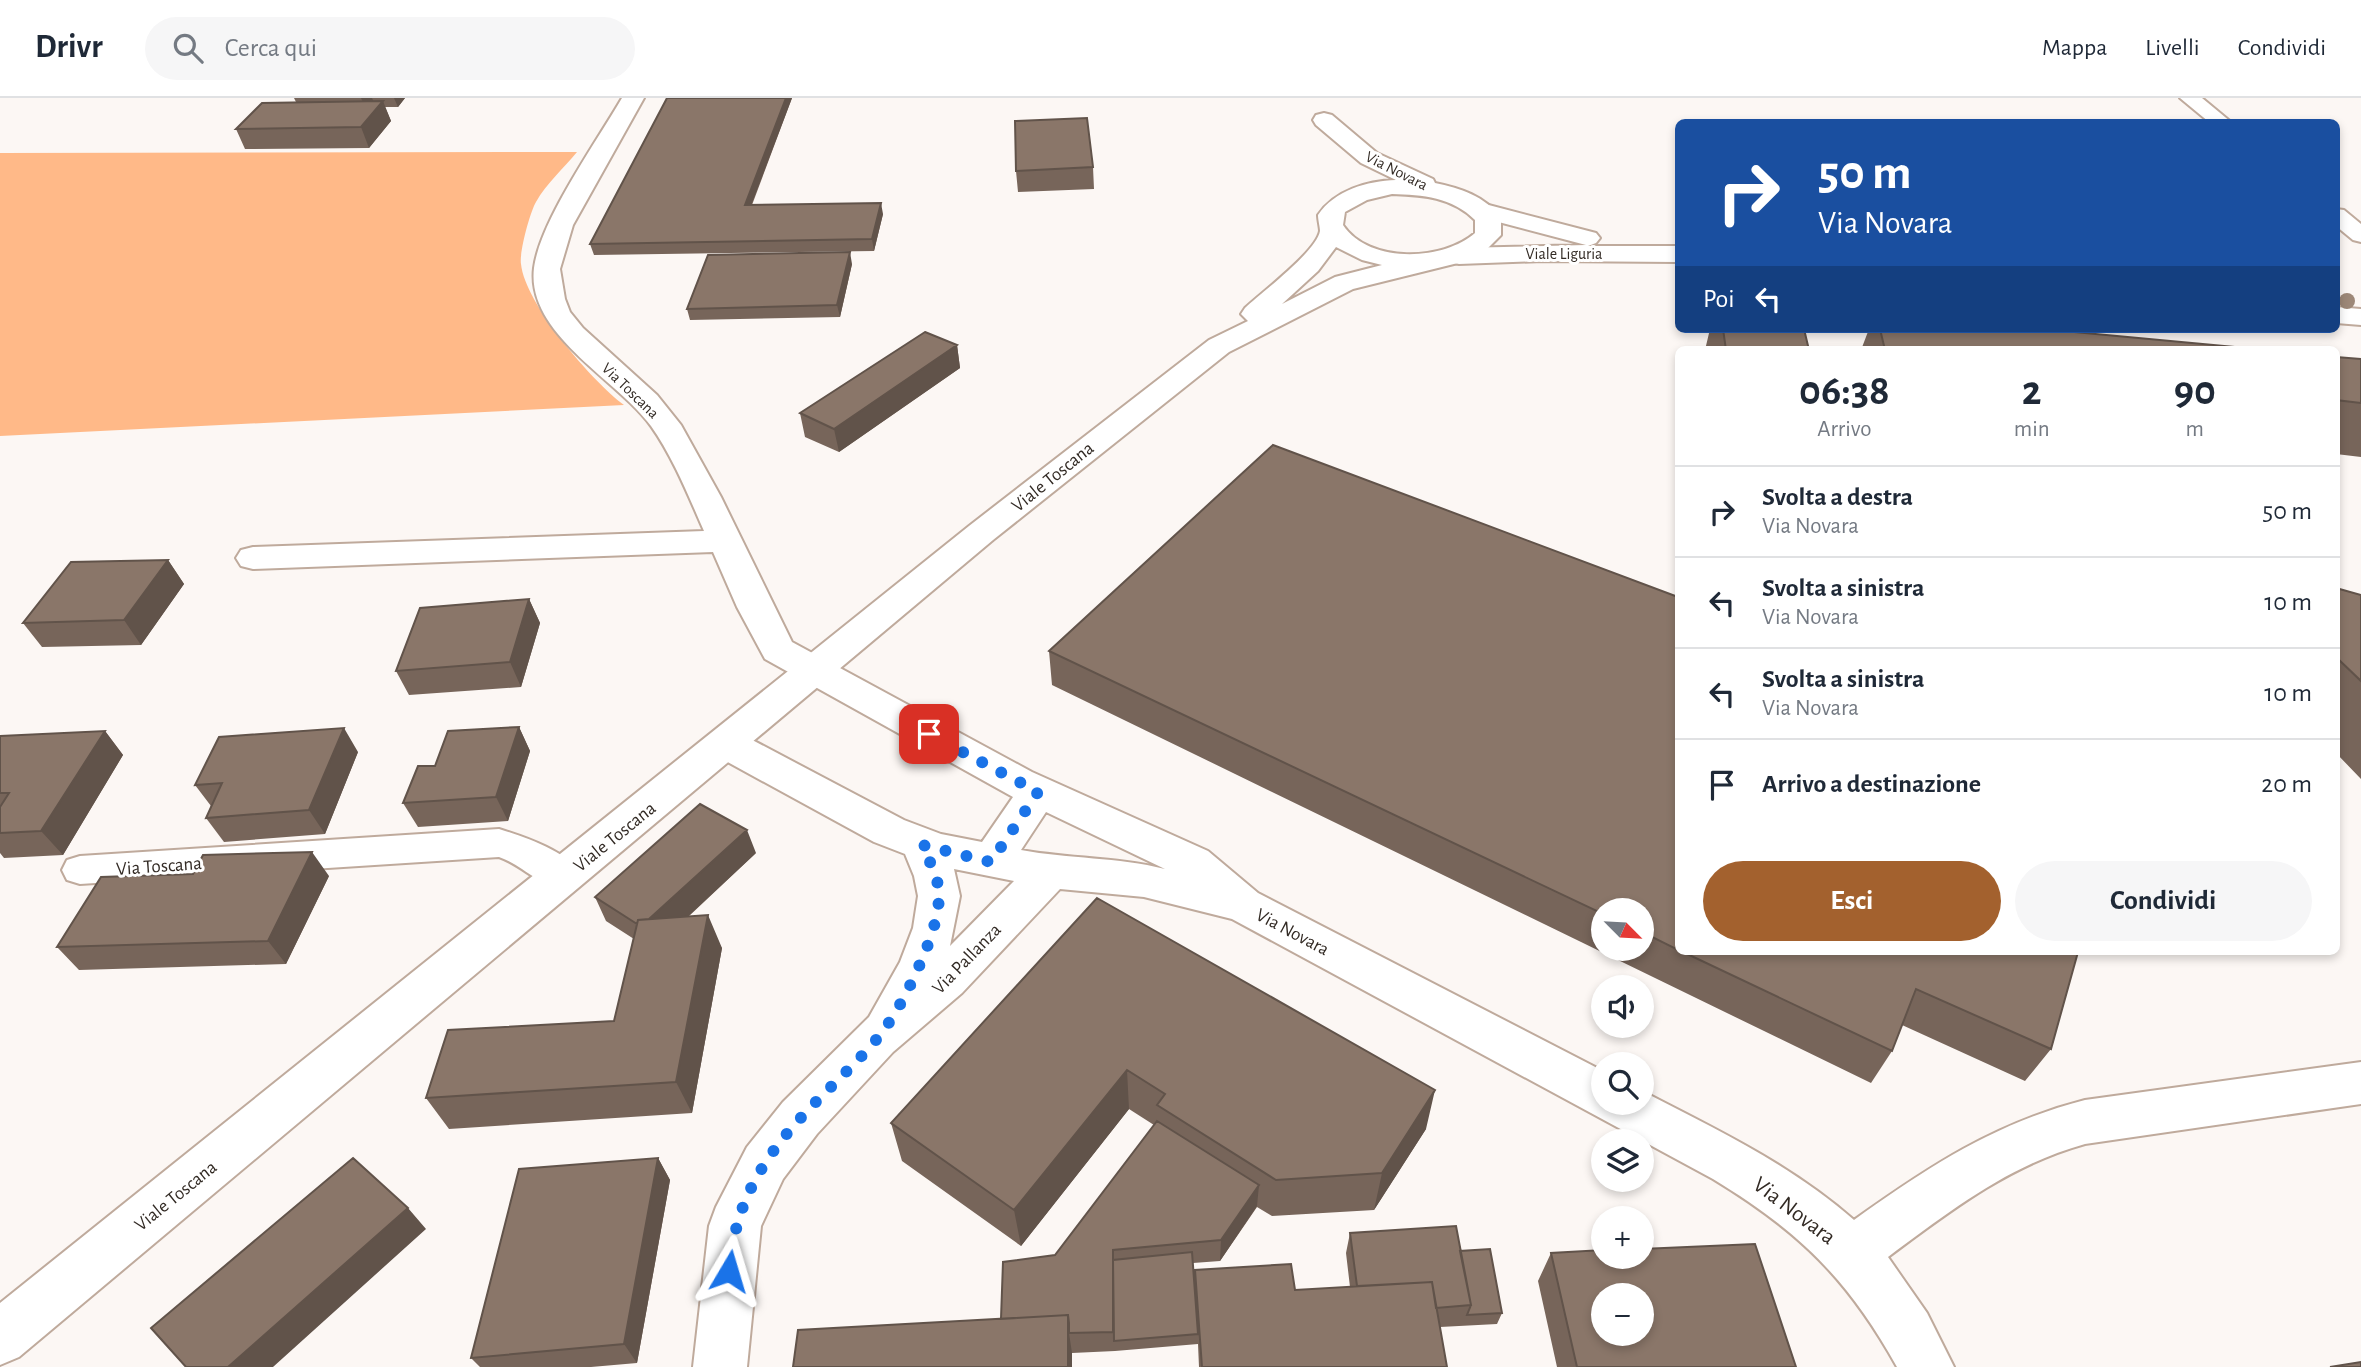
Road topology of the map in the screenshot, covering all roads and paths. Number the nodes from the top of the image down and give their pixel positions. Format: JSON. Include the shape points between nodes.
{"nodes":[{"id":1,"x":633,"y":98,"type":"edge"},
{"id":2,"x":1312,"y":98,"type":"edge"},
{"id":3,"x":2190,"y":98,"type":"edge"},
{"id":4,"x":2217,"y":119,"type":"edge"},
{"id":5,"x":1324,"y":120,"type":"junction"},
{"id":6,"x":1440,"y":191,"type":"junction"},
{"id":7,"x":1338,"y":195,"type":"junction"},
{"id":8,"x":1481,"y":210,"type":"junction"},
{"id":9,"x":2340,"y":218,"type":"edge"},
{"id":10,"x":2361,"y":235,"type":"edge"},
{"id":11,"x":1673,"y":254,"type":"edge"},
{"id":12,"x":1447,"y":258,"type":"junction"},
{"id":13,"x":2340,"y":315,"type":"edge"},
{"id":14,"x":2361,"y":317,"type":"edge"},
{"id":15,"x":1231,"y":338,"type":"junction"},
{"id":16,"x":726,"y":541,"type":"junction"},
{"id":17,"x":253,"y":558,"type":"dead end"},
{"id":18,"x":816,"y":671,"type":"junction"},
{"id":19,"x":727,"y":744,"type":"junction"},
{"id":20,"x":1038,"y":792,"type":"junction"},
{"id":21,"x":922,"y":845,"type":"junction"},
{"id":22,"x":991,"y":862,"type":"junction"},
{"id":23,"x":80,"y":870,"type":"dead end"},
{"id":24,"x":1050,"y":872,"type":"junction"},
{"id":25,"x":565,"y":877,"type":"junction"},
{"id":26,"x":1243,"y":905,"type":"junction"},
{"id":27,"x":877,"y":1038,"type":"junction"},
{"id":28,"x":2361,"y":1083,"type":"edge"},
{"id":29,"x":1591,"y":1089,"type":"edge"},
{"id":30,"x":1641,"y":1115,"type":"edge"},
{"id":31,"x":1850,"y":1253,"type":"junction"},
{"id":32,"x":0,"y":1338,"type":"edge"},
{"id":33,"x":720,"y":1367,"type":"edge"},
{"id":34,"x":1927,"y":1367,"type":"edge"}],
"edges":[{"from":1,"to":16,"type":"street","name":"Via Toscana","via":[[560,225],[548,269],[551,299],[573,334],[656,411]]},
{"from":2,"to":5,"type":"street","name":"Via Novara"},
{"from":3,"to":4,"type":"lane"},
{"from":5,"to":6,"type":"street","name":"Via Novara","via":[[1369,158]]},
{"from":5,"to":7,"type":"street","name":"Via Novara"},
{"from":6,"to":7,"type":"street","via":[[1392,187]]},
{"from":6,"to":8,"type":"street","name":"Via Novara"},
{"from":7,"to":12,"type":"street","via":[[1349,244],[1409,261]]},
{"from":7,"to":15,"type":"street","name":"Viale Toscana","via":[[1316,261],[1278,290]]},
{"from":8,"to":11,"type":"street","name":"Viale Liguria","via":[[1544,229]]},
{"from":8,"to":12,"type":"street","via":[[1488,218],[1488,235],[1481,244]]},
{"from":9,"to":10,"type":"lane"},
{"from":11,"to":12,"type":"street","name":"Viale Liguria"},
{"from":12,"to":15,"type":"street","name":"Viale Toscana","via":[[1343,283]]},
{"from":13,"to":14,"type":"street"},
{"from":15,"to":18,"type":"street","name":"Viale Toscana","via":[[1086,448]]},
{"from":16,"to":17,"type":"street"},
{"from":16,"to":18,"type":"street","name":"Via Toscana","via":[[778,650]]},
{"from":18,"to":19,"type":"street","name":"Viale Toscana"},
{"from":18,"to":20,"type":"street","name":"Via Novara"},
{"from":19,"to":21,"type":"street","name":"Via Novara"},
{"from":19,"to":25,"type":"street","name":"Viale Toscana"},
{"from":20,"to":22,"type":"street"},
{"from":20,"to":26,"type":"street","name":"Via Novara","via":[[1193,863]]},
{"from":21,"to":22,"type":"street","name":"Via Novara"},
{"from":21,"to":27,"type":"street","name":"Via Pallanza","via":[[939,895],[934,926],[910,984]]},
{"from":22,"to":24,"type":"street","name":"Via Novara"},
{"from":23,"to":25,"type":"lane","name":"Via Toscana","via":[[499,843],[521,850]]},
{"from":24,"to":26,"type":"street","name":"Via Novara","via":[[1144,880]]},
{"from":24,"to":27,"type":"street","name":"Via Pallanza","via":[[946,980]]},
{"from":25,"to":32,"type":"street","name":"Viale Toscana"},
{"from":26,"to":29,"type":"street","name":"Via Novara"},
{"from":27,"to":33,"type":"street","name":"Via Pallanza","via":[[780,1141],[741,1207],[732,1247]]},
{"from":28,"to":31,"type":"street","via":[[2085,1122],[2052,1131],[2026,1140],[1947,1184]]},
{"from":30,"to":31,"type":"street","name":"Via Novara","via":[[1788,1198]]},
{"from":31,"to":34,"type":"street","name":"Via Novara","via":[[1893,1308]]}]}
